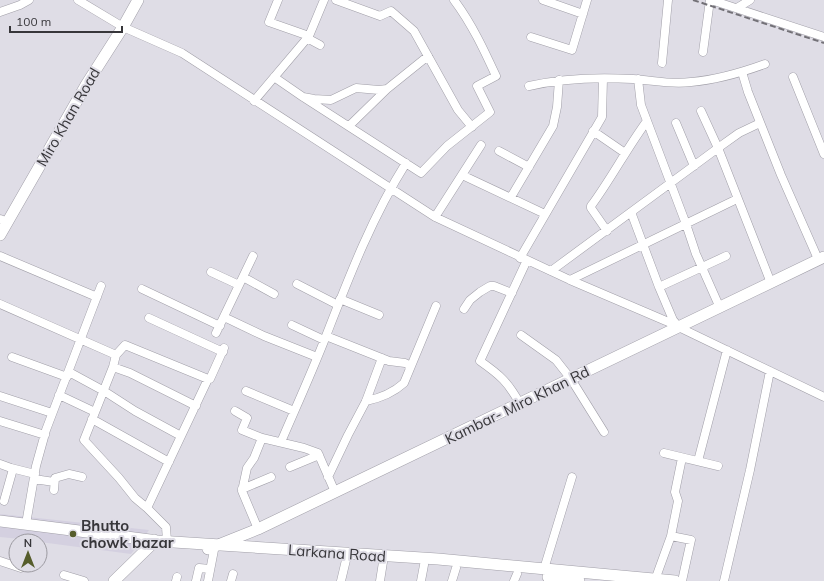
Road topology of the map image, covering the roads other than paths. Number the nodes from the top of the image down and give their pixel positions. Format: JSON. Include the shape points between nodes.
{"nodes":[{"id":1,"x":29,"y":0,"type":"edge"},
{"id":2,"x":78,"y":0,"type":"edge"},
{"id":3,"x":138,"y":0,"type":"edge"},
{"id":4,"x":278,"y":0,"type":"edge"},
{"id":5,"x":324,"y":0,"type":"edge"},
{"id":6,"x":336,"y":0,"type":"edge"},
{"id":7,"x":454,"y":0,"type":"edge"},
{"id":8,"x":544,"y":0,"type":"edge"},
{"id":9,"x":587,"y":0,"type":"edge"},
{"id":10,"x":668,"y":0,"type":"edge"},
{"id":11,"x":710,"y":0,"type":"edge"},
{"id":12,"x":750,"y":0,"type":"edge"},
{"id":13,"x":736,"y":8,"type":"junction"},
{"id":14,"x":0,"y":12,"type":"edge"},
{"id":15,"x":583,"y":14,"type":"junction"},
{"id":16,"x":123,"y":27,"type":"junction"},
{"id":17,"x":308,"y":37,"type":"junction"},
{"id":18,"x":531,"y":37,"type":"dead end"},
{"id":19,"x":824,"y":37,"type":"edge"},
{"id":20,"x":320,"y":45,"type":"dead end"},
{"id":21,"x":703,"y":52,"type":"dead end"},
{"id":22,"x":428,"y":56,"type":"junction"},
{"id":23,"x":662,"y":63,"type":"dead end"},
{"id":24,"x":766,"y":64,"type":"dead end"},
{"id":25,"x":742,"y":72,"type":"junction"},
{"id":26,"x":274,"y":77,"type":"junction"},
{"id":27,"x":793,"y":77,"type":"dead end"},
{"id":28,"x":603,"y":79,"type":"junction"},
{"id":29,"x":638,"y":79,"type":"junction"},
{"id":30,"x":558,"y":80,"type":"junction"},
{"id":31,"x":529,"y":86,"type":"dead end"},
{"id":32,"x":387,"y":89,"type":"junction"},
{"id":33,"x":303,"y":97,"type":"junction"},
{"id":34,"x":254,"y":100,"type":"junction"},
{"id":35,"x":701,"y":111,"type":"dead end"},
{"id":36,"x":647,"y":121,"type":"junction"},
{"id":37,"x":676,"y":123,"type":"dead end"},
{"id":38,"x":760,"y":123,"type":"junction"},
{"id":39,"x":349,"y":126,"type":"junction"},
{"id":40,"x":472,"y":127,"type":"junction"},
{"id":41,"x":593,"y":131,"type":"junction"},
{"id":42,"x":481,"y":145,"type":"dead end"},
{"id":43,"x":718,"y":148,"type":"junction"},
{"id":44,"x":499,"y":151,"type":"dead end"},
{"id":45,"x":625,"y":153,"type":"junction"},
{"id":46,"x":824,"y":154,"type":"edge"},
{"id":47,"x":406,"y":163,"type":"junction"},
{"id":48,"x":529,"y":166,"type":"junction"},
{"id":49,"x":694,"y":166,"type":"junction"},
{"id":50,"x":462,"y":175,"type":"junction"},
{"id":51,"x":670,"y":184,"type":"junction"},
{"id":52,"x":390,"y":188,"type":"junction"},
{"id":53,"x":511,"y":197,"type":"junction"},
{"id":54,"x":738,"y":199,"type":"junction"},
{"id":55,"x":631,"y":212,"type":"junction"},
{"id":56,"x":545,"y":214,"type":"junction"},
{"id":57,"x":435,"y":218,"type":"junction"},
{"id":58,"x":4,"y":220,"type":"edge"},
{"id":59,"x":686,"y":224,"type":"junction"},
{"id":60,"x":607,"y":231,"type":"junction"},
{"id":61,"x":0,"y":235,"type":"edge"},
{"id":62,"x":643,"y":244,"type":"junction"},
{"id":63,"x":0,"y":256,"type":"edge"},
{"id":64,"x":253,"y":256,"type":"dead end"},
{"id":65,"x":726,"y":256,"type":"dead end"},
{"id":66,"x":821,"y":258,"type":"edge"},
{"id":67,"x":523,"y":259,"type":"junction"},
{"id":68,"x":702,"y":267,"type":"junction"},
{"id":69,"x":551,"y":271,"type":"junction"},
{"id":70,"x":211,"y":272,"type":"dead end"},
{"id":71,"x":570,"y":280,"type":"junction"},
{"id":72,"x":241,"y":281,"type":"junction"},
{"id":73,"x":771,"y":283,"type":"junction"},
{"id":74,"x":296,"y":284,"type":"dead end"},
{"id":75,"x":101,"y":286,"type":"dead end"},
{"id":76,"x":659,"y":287,"type":"junction"},
{"id":77,"x":142,"y":289,"type":"dead end"},
{"id":78,"x":274,"y":294,"type":"dead end"},
{"id":79,"x":512,"y":294,"type":"junction"},
{"id":80,"x":97,"y":297,"type":"junction"},
{"id":81,"x":339,"y":302,"type":"junction"},
{"id":82,"x":0,"y":304,"type":"edge"},
{"id":83,"x":436,"y":306,"type":"dead end"},
{"id":84,"x":720,"y":308,"type":"junction"},
{"id":85,"x":464,"y":309,"type":"dead end"},
{"id":86,"x":379,"y":315,"type":"dead end"},
{"id":87,"x":224,"y":317,"type":"junction"},
{"id":88,"x":149,"y":318,"type":"dead end"},
{"id":89,"x":292,"y":325,"type":"dead end"},
{"id":90,"x":678,"y":327,"type":"junction"},
{"id":91,"x":521,"y":335,"type":"dead end"},
{"id":92,"x":325,"y":338,"type":"junction"},
{"id":93,"x":82,"y":339,"type":"junction"},
{"id":94,"x":727,"y":350,"type":"junction"},
{"id":95,"x":116,"y":355,"type":"junction"},
{"id":96,"x":12,"y":357,"type":"dead end"},
{"id":97,"x":317,"y":357,"type":"junction"},
{"id":98,"x":382,"y":358,"type":"junction"},
{"id":99,"x":412,"y":366,"type":"junction"},
{"id":100,"x":114,"y":367,"type":"junction"},
{"id":101,"x":770,"y":371,"type":"junction"},
{"id":102,"x":68,"y":374,"type":"junction"},
{"id":103,"x":208,"y":379,"type":"junction"},
{"id":104,"x":571,"y":379,"type":"junction"},
{"id":105,"x":246,"y":390,"type":"dead end"},
{"id":106,"x":104,"y":391,"type":"junction"},
{"id":107,"x":60,"y":395,"type":"junction"},
{"id":108,"x":0,"y":396,"type":"edge"},
{"id":109,"x":824,"y":397,"type":"edge"},
{"id":110,"x":366,"y":401,"type":"junction"},
{"id":111,"x":520,"y":404,"type":"junction"},
{"id":112,"x":196,"y":406,"type":"junction"},
{"id":113,"x":235,"y":411,"type":"dead end"},
{"id":114,"x":294,"y":411,"type":"junction"},
{"id":115,"x":52,"y":413,"type":"junction"},
{"id":116,"x":93,"y":415,"type":"junction"},
{"id":117,"x":0,"y":421,"type":"edge"},
{"id":118,"x":604,"y":432,"type":"dead end"},
{"id":119,"x":45,"y":435,"type":"junction"},
{"id":120,"x":181,"y":436,"type":"junction"},
{"id":121,"x":262,"y":438,"type":"junction"},
{"id":122,"x":280,"y":442,"type":"junction"},
{"id":123,"x":664,"y":453,"type":"dead end"},
{"id":124,"x":319,"y":455,"type":"junction"},
{"id":125,"x":682,"y":458,"type":"junction"},
{"id":126,"x":698,"y":461,"type":"junction"},
{"id":127,"x":169,"y":462,"type":"junction"},
{"id":128,"x":0,"y":464,"type":"edge"},
{"id":129,"x":718,"y":466,"type":"dead end"},
{"id":130,"x":290,"y":467,"type":"dead end"},
{"id":131,"x":13,"y":469,"type":"junction"},
{"id":132,"x":82,"y":476,"type":"dead end"},
{"id":133,"x":271,"y":476,"type":"dead end"},
{"id":134,"x":572,"y":476,"type":"dead end"},
{"id":135,"x":34,"y":477,"type":"junction"},
{"id":136,"x":328,"y":477,"type":"junction"},
{"id":137,"x":242,"y":489,"type":"junction"},
{"id":138,"x":335,"y":492,"type":"junction"},
{"id":139,"x":4,"y":501,"type":"dead end"},
{"id":140,"x":147,"y":508,"type":"junction"},
{"id":141,"x":0,"y":521,"type":"edge"},
{"id":142,"x":26,"y":524,"type":"junction"},
{"id":143,"x":0,"y":526,"type":"edge"},
{"id":144,"x":258,"y":529,"type":"junction"},
{"id":145,"x":671,"y":536,"type":"junction"},
{"id":146,"x":167,"y":541,"type":"junction"},
{"id":147,"x":152,"y":543,"type":"junction"},
{"id":148,"x":214,"y":548,"type":"junction"},
{"id":149,"x":305,"y":554,"type":"junction"},
{"id":150,"x":346,"y":560,"type":"junction"},
{"id":151,"x":383,"y":562,"type":"junction"},
{"id":152,"x":424,"y":565,"type":"junction"},
{"id":153,"x":456,"y":568,"type":"junction"},
{"id":154,"x":210,"y":569,"type":"junction"},
{"id":155,"x":544,"y":569,"type":"junction"},
{"id":156,"x":64,"y":575,"type":"dead end"},
{"id":157,"x":516,"y":577,"type":"edge"},
{"id":158,"x":597,"y":578,"type":"edge"},
{"id":159,"x":655,"y":580,"type":"junction"},
{"id":160,"x":84,"y":581,"type":"edge"},
{"id":161,"x":114,"y":581,"type":"edge"},
{"id":162,"x":196,"y":581,"type":"edge"},
{"id":163,"x":208,"y":581,"type":"edge"},
{"id":164,"x":341,"y":581,"type":"edge"},
{"id":165,"x":380,"y":581,"type":"edge"},
{"id":166,"x":421,"y":581,"type":"edge"},
{"id":167,"x":452,"y":581,"type":"edge"},
{"id":168,"x":579,"y":581,"type":"edge"},
{"id":169,"x":674,"y":581,"type":"edge"},
{"id":170,"x":682,"y":581,"type":"edge"},
{"id":171,"x":724,"y":581,"type":"edge"}],
"edges":[{"from":1,"to":14,"type":"street","via":[[20,6]]},
{"from":2,"to":16,"type":"street"},
{"from":3,"to":16,"type":"main road","name":"Miro Khan Road"},
{"from":4,"to":17,"type":"street","via":[[269,22]]},
{"from":5,"to":17,"type":"street"},
{"from":6,"to":22,"type":"street","via":[[380,16],[391,11],[414,31]]},
{"from":7,"to":40,"type":"street","via":[[465,14],[496,76],[477,86],[490,112]]},
{"from":8,"to":15,"type":"street"},
{"from":9,"to":15,"type":"street"},
{"from":10,"to":23,"type":"street"},
{"from":11,"to":13,"type":"street"},
{"from":11,"to":21,"type":"street"},
{"from":12,"to":13,"type":"street"},
{"from":13,"to":19,"type":"street"},
{"from":15,"to":18,"type":"street","via":[[572,50]]},
{"from":16,"to":34,"type":"street","via":[[182,53]]},
{"from":16,"to":58,"type":"main road","name":"Miro Khan Road"},
{"from":17,"to":20,"type":"street"},
{"from":17,"to":26,"type":"street"},
{"from":22,"to":32,"type":"street"},
{"from":22,"to":40,"type":"street","via":[[458,110]]},
{"from":24,"to":25,"type":"street"},
{"from":25,"to":29,"type":"street","via":[[678,83]]},
{"from":25,"to":38,"type":"street"},
{"from":26,"to":33,"type":"street"},
{"from":26,"to":34,"type":"street"},
{"from":27,"to":46,"type":"street"},
{"from":28,"to":29,"type":"street"},
{"from":28,"to":30,"type":"street"},
{"from":28,"to":41,"type":"street","via":[[602,117]]},
{"from":29,"to":36,"type":"street","via":[[641,105]]},
{"from":30,"to":31,"type":"street"},
{"from":30,"to":48,"type":"street","via":[[554,126]]},
{"from":32,"to":33,"type":"street","via":[[356,88],[331,100]]},
{"from":32,"to":39,"type":"street"},
{"from":33,"to":39,"type":"street"},
{"from":34,"to":52,"type":"street"},
{"from":35,"to":43,"type":"street"},
{"from":36,"to":45,"type":"street"},
{"from":36,"to":51,"type":"street"},
{"from":37,"to":49,"type":"street"},
{"from":38,"to":43,"type":"street","via":[[739,133]]},
{"from":38,"to":66,"type":"street","via":[[781,175]]},
{"from":39,"to":47,"type":"street"},
{"from":40,"to":47,"type":"street","via":[[447,146],[421,173]]},
{"from":41,"to":45,"type":"street"},
{"from":41,"to":56,"type":"street"},
{"from":42,"to":50,"type":"street"},
{"from":43,"to":49,"type":"street"},
{"from":43,"to":54,"type":"street"},
{"from":44,"to":48,"type":"street"},
{"from":45,"to":60,"type":"street","via":[[591,208]]},
{"from":47,"to":52,"type":"street"},
{"from":48,"to":53,"type":"street"},
{"from":49,"to":51,"type":"street"},
{"from":50,"to":53,"type":"street"},
{"from":50,"to":57,"type":"street"},
{"from":51,"to":55,"type":"street"},
{"from":51,"to":59,"type":"street"},
{"from":52,"to":57,"type":"street"},
{"from":52,"to":81,"type":"street"},
{"from":53,"to":56,"type":"street"},
{"from":54,"to":59,"type":"street"},
{"from":54,"to":73,"type":"street"},
{"from":55,"to":60,"type":"street"},
{"from":55,"to":62,"type":"street"},
{"from":56,"to":67,"type":"street"},
{"from":57,"to":67,"type":"street"},
{"from":58,"to":61,"type":"main road","name":"Miro Khan Road"},
{"from":59,"to":62,"type":"street"},
{"from":59,"to":68,"type":"street"},
{"from":60,"to":69,"type":"street"},
{"from":62,"to":71,"type":"street"},
{"from":62,"to":76,"type":"street"},
{"from":63,"to":80,"type":"street"},
{"from":64,"to":72,"type":"street"},
{"from":65,"to":68,"type":"street"},
{"from":66,"to":73,"type":"main road","name":"Kambar- Miro Khan Rd"},
{"from":67,"to":69,"type":"street"},
{"from":67,"to":79,"type":"street"},
{"from":68,"to":76,"type":"street"},
{"from":68,"to":84,"type":"street"},
{"from":69,"to":71,"type":"street"},
{"from":70,"to":72,"type":"street"},
{"from":71,"to":90,"type":"street"},
{"from":72,"to":78,"type":"street"},
{"from":72,"to":87,"type":"street"},
{"from":73,"to":84,"type":"main road","name":"Kambar- Miro Khan Rd"},
{"from":74,"to":81,"type":"street"},
{"from":75,"to":80,"type":"street"},
{"from":76,"to":90,"type":"street"},
{"from":77,"to":87,"type":"street","via":[[218,330]]},
{"from":79,"to":85,"type":"street","via":[[490,286],[470,300]]},
{"from":79,"to":111,"type":"street","via":[[480,361],[500,375]]},
{"from":80,"to":93,"type":"street"},
{"from":81,"to":86,"type":"street"},
{"from":81,"to":92,"type":"street"},
{"from":82,"to":93,"type":"street"},
{"from":83,"to":99,"type":"street"},
{"from":84,"to":90,"type":"main road","name":"Kambar- Miro Khan Rd"},
{"from":87,"to":97,"type":"street"},
{"from":88,"to":103,"type":"street","via":[[224,350]]},
{"from":89,"to":92,"type":"street"},
{"from":90,"to":94,"type":"street"},
{"from":90,"to":104,"type":"main road","name":"Kambar- Miro Khan Rd"},
{"from":91,"to":104,"type":"street","via":[[556,360]]},
{"from":92,"to":97,"type":"street"},
{"from":92,"to":98,"type":"street"},
{"from":93,"to":95,"type":"street"},
{"from":93,"to":102,"type":"street"},
{"from":94,"to":101,"type":"street"},
{"from":94,"to":126,"type":"street"},
{"from":95,"to":100,"type":"street"},
{"from":95,"to":103,"type":"street","via":[[125,345]]},
{"from":96,"to":102,"type":"street"},
{"from":97,"to":114,"type":"street"},
{"from":98,"to":99,"type":"street"},
{"from":98,"to":110,"type":"street"},
{"from":99,"to":110,"type":"street","via":[[404,383],[397,389]]},
{"from":100,"to":106,"type":"street"},
{"from":100,"to":112,"type":"street"},
{"from":101,"to":109,"type":"street"},
{"from":101,"to":171,"type":"street"},
{"from":102,"to":106,"type":"street"},
{"from":102,"to":107,"type":"street"},
{"from":103,"to":112,"type":"street"},
{"from":104,"to":111,"type":"main road","name":"Kambar- Miro Khan Rd"},
{"from":104,"to":118,"type":"street"},
{"from":105,"to":114,"type":"street"},
{"from":106,"to":116,"type":"street"},
{"from":106,"to":120,"type":"street"},
{"from":107,"to":115,"type":"street"},
{"from":107,"to":116,"type":"street"},
{"from":108,"to":115,"type":"street"},
{"from":110,"to":136,"type":"street"},
{"from":111,"to":138,"type":"main road","name":"Kambar- Miro Khan Rd"},
{"from":112,"to":120,"type":"street"},
{"from":113,"to":121,"type":"street","via":[[247,418],[242,430]]},
{"from":114,"to":122,"type":"street"},
{"from":115,"to":119,"type":"street"},
{"from":116,"to":127,"type":"street"},
{"from":116,"to":140,"type":"street","via":[[84,440],[135,498]]},
{"from":117,"to":119,"type":"street"},
{"from":119,"to":135,"type":"street"},
{"from":120,"to":127,"type":"street"},
{"from":121,"to":122,"type":"street"},
{"from":121,"to":137,"type":"street","via":[[247,468]]},
{"from":122,"to":124,"type":"street"},
{"from":123,"to":125,"type":"street"},
{"from":124,"to":130,"type":"street"},
{"from":124,"to":136,"type":"street"},
{"from":125,"to":126,"type":"street"},
{"from":125,"to":145,"type":"street","via":[[675,492],[678,501]]},
{"from":126,"to":129,"type":"street"},
{"from":127,"to":140,"type":"street"},
{"from":128,"to":131,"type":"street"},
{"from":131,"to":135,"type":"street"},
{"from":131,"to":139,"type":"street"},
{"from":132,"to":135,"type":"street","via":[[69,474],[54,478],[54,486]]},
{"from":133,"to":137,"type":"street"},
{"from":134,"to":155,"type":"street"},
{"from":135,"to":142,"type":"street"},
{"from":136,"to":138,"type":"street"},
{"from":137,"to":144,"type":"street"},
{"from":138,"to":144,"type":"main road","name":"Kambar- Miro Khan Rd"},
{"from":140,"to":146,"type":"street","via":[[166,527]]},
{"from":141,"to":142,"type":"main road","name":"Larkana Road"},
{"from":142,"to":147,"type":"main road","name":"Larkana Road"},
{"from":143,"to":147,"type":"main road","name":"Larkana Road"},
{"from":144,"to":148,"type":"main road","name":"Kambar- Miro Khan Rd"},
{"from":145,"to":159,"type":"street"},
{"from":145,"to":170,"type":"street","via":[[691,540]]},
{"from":146,"to":147,"type":"main road","name":"Larkana Road"},
{"from":146,"to":148,"type":"main road","name":"Larkana Road"},
{"from":147,"to":148,"type":"main road","name":"Larkana Road"},
{"from":147,"to":161,"type":"main road"},
{"from":148,"to":149,"type":"main road","name":"Larkana Road"},
{"from":148,"to":154,"type":"street"},
{"from":149,"to":150,"type":"main road","name":"Larkana Road"},
{"from":149,"to":155,"type":"main road","name":"Larkana Road","via":[[438,560]]},
{"from":150,"to":151,"type":"main road","name":"Larkana Road"},
{"from":150,"to":164,"type":"street"},
{"from":151,"to":152,"type":"main road","name":"Larkana Road"},
{"from":151,"to":165,"type":"street"},
{"from":152,"to":153,"type":"main road","name":"Larkana Road"},
{"from":152,"to":166,"type":"street"},
{"from":153,"to":157,"type":"main road","name":"Larkana Road"},
{"from":153,"to":167,"type":"street"},
{"from":154,"to":162,"type":"street","via":[[199,568]]},
{"from":154,"to":163,"type":"street"},
{"from":155,"to":158,"type":"main road","name":"Larkana Road"},
{"from":156,"to":160,"type":"street"},
{"from":157,"to":168,"type":"main road","name":"Larkana Road"},
{"from":158,"to":159,"type":"main road","name":"Larkana Road"},
{"from":159,"to":169,"type":"main road","name":"Larkana Road"}]}
